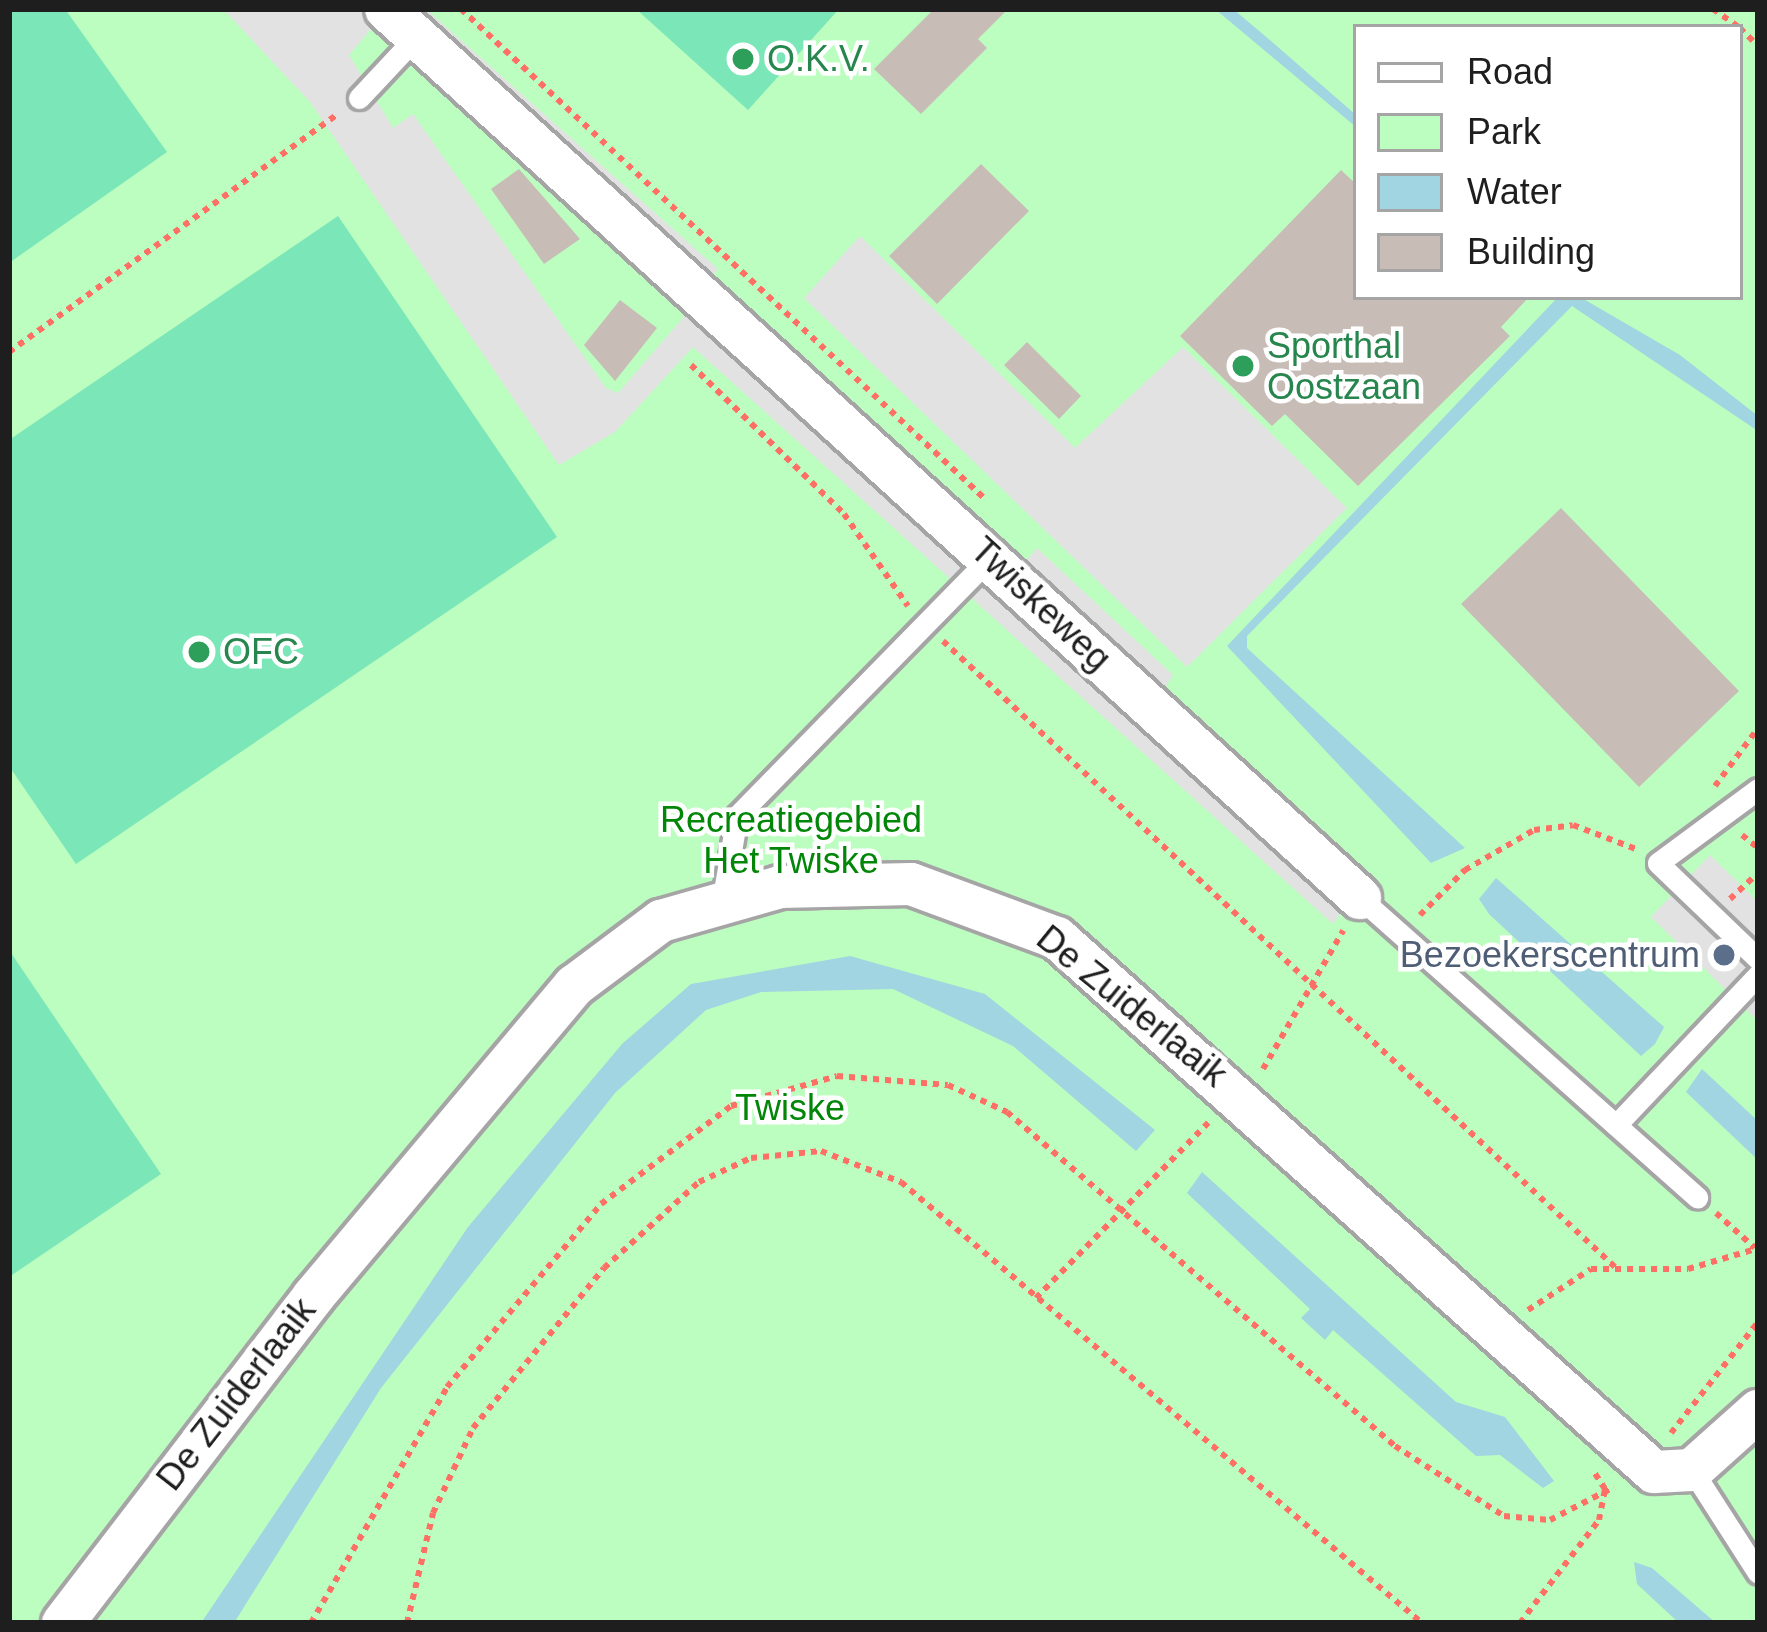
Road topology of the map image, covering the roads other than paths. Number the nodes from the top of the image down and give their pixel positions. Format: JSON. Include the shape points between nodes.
{"nodes":[{"id":1,"x":401,"y":22,"type":"edge"},
{"id":2,"x":359,"y":98,"type":"road end"},
{"id":3,"x":990,"y":558,"type":"junction"},
{"id":4,"x":1758,"y":789,"type":"edge"},
{"id":5,"x":723,"y":897,"type":"junction"},
{"id":6,"x":1360,"y":898,"type":"joint"},
{"id":7,"x":1758,"y":959,"type":"edge"},
{"id":8,"x":1758,"y":975,"type":"edge"},
{"id":9,"x":1616,"y":1125,"type":"junction"},
{"id":10,"x":1697,"y":1197,"type":"road end"},
{"id":11,"x":1758,"y":1411,"type":"edge"},
{"id":12,"x":1692,"y":1470,"type":"junction"},
{"id":13,"x":1758,"y":1574,"type":"edge"},
{"id":14,"x":63,"y":1623,"type":"edge"}],
"edges":[{"from":1,"to":2,"type":"lane"},
{"from":1,"to":3,"type":"street","name":"Twiskeweg"},
{"from":3,"to":5,"type":"lane","via":[[737,816]]},
{"from":3,"to":6,"type":"street","name":"Twiskeweg"},
{"from":4,"to":7,"type":"lane","via":[[1658,863]]},
{"from":5,"to":12,"type":"street","name":"De Zuiderlaaik","via":[[911,884],[1015,914],[1239,1093],[1638,1462]]},
{"from":5,"to":14,"type":"street","name":"De Zuiderlaaik","via":[[661,921],[574,986],[313,1297]]},
{"from":6,"to":9,"type":"lane","name":"Twiskeweg"},
{"from":8,"to":9,"type":"lane"},
{"from":9,"to":10,"type":"lane","name":"Twiskeweg"},
{"from":11,"to":12,"type":"street"},
{"from":12,"to":13,"type":"lane"}]}
